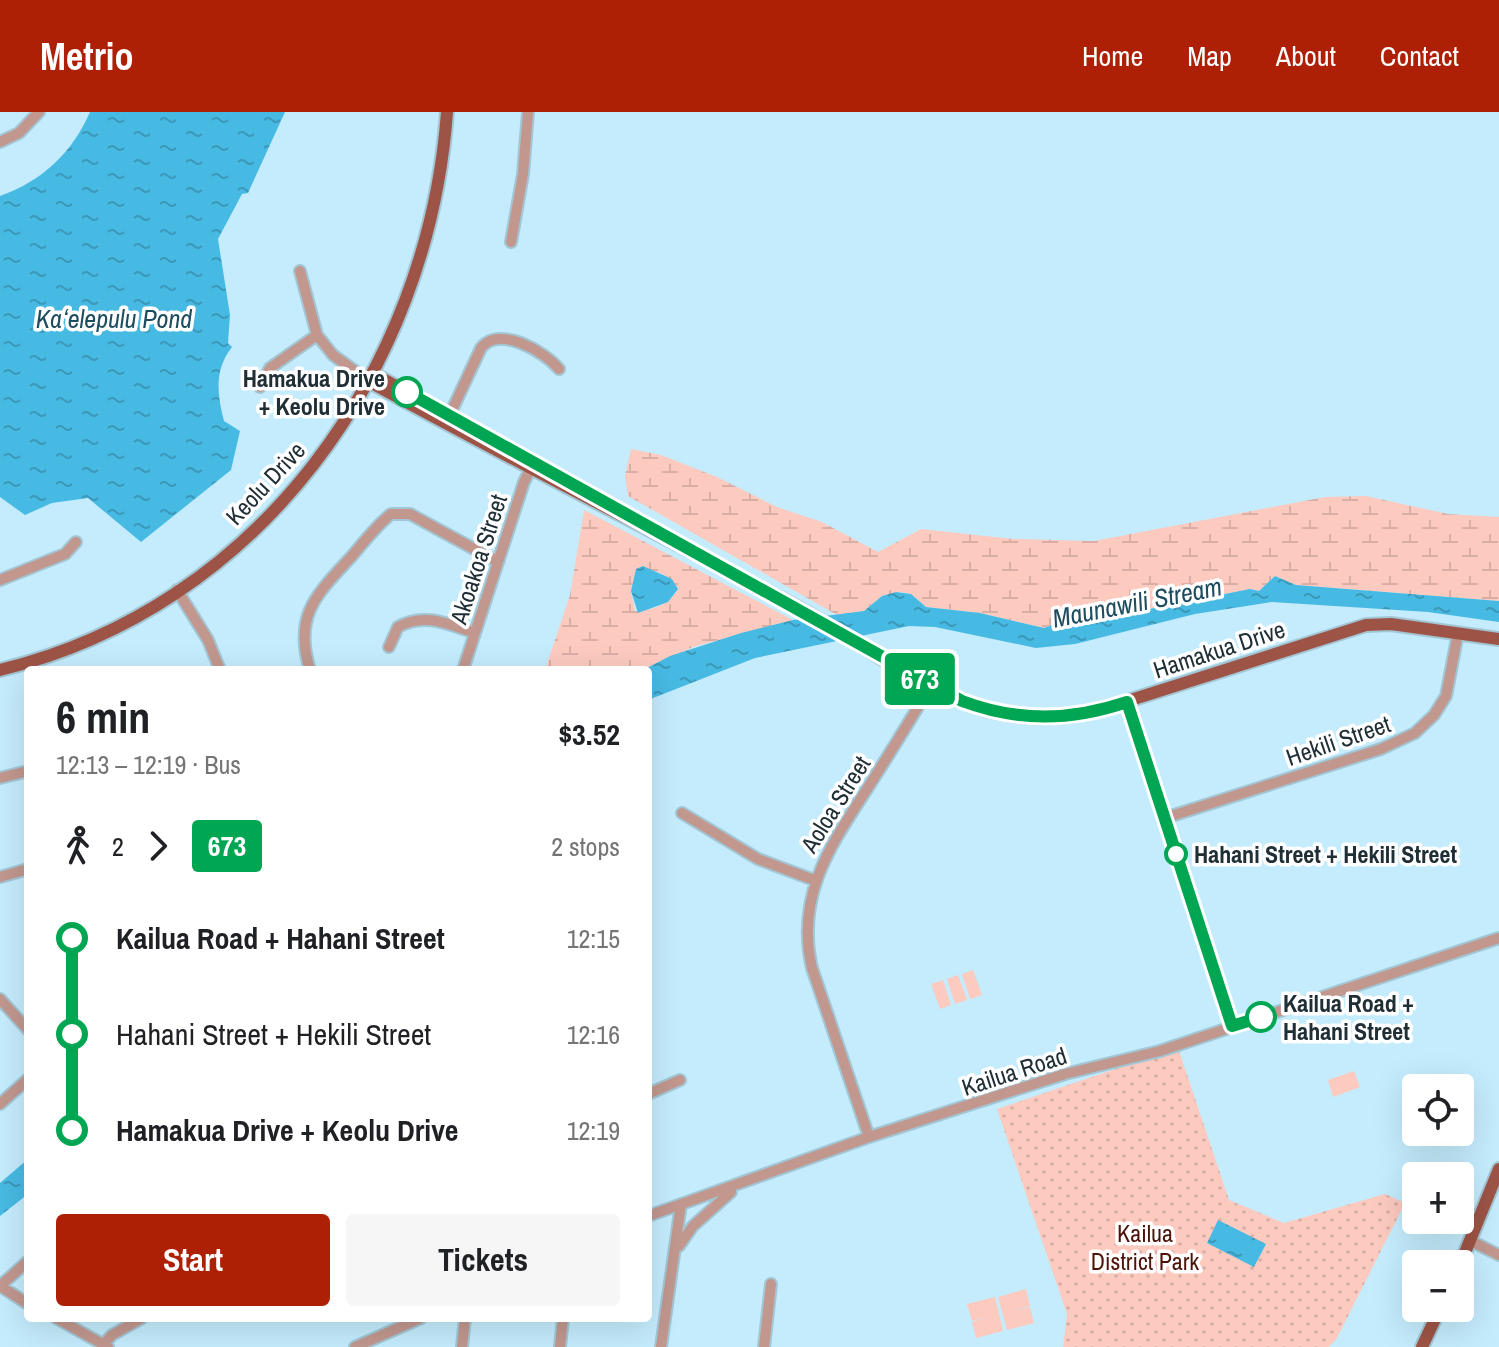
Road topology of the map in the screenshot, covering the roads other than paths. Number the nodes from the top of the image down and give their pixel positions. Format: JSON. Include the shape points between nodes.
{"nodes":[{"id":1,"x":39,"y":112,"type":"edge"},
{"id":2,"x":447,"y":112,"type":"edge"},
{"id":3,"x":528,"y":112,"type":"edge"},
{"id":4,"x":0,"y":142,"type":"edge"},
{"id":5,"x":511,"y":242,"type":"dead end"},
{"id":6,"x":300,"y":271,"type":"dead end"},
{"id":7,"x":317,"y":335,"type":"junction"},
{"id":8,"x":559,"y":369,"type":"dead end"},
{"id":9,"x":372,"y":378,"type":"junction"},
{"id":10,"x":260,"y":387,"type":"dead end"},
{"id":11,"x":448,"y":420,"type":"junction"},
{"id":12,"x":532,"y":466,"type":"junction"},
{"id":13,"x":76,"y":542,"type":"dead end"},
{"id":14,"x":498,"y":562,"type":"junction"},
{"id":15,"x":0,"y":580,"type":"edge"},
{"id":16,"x":177,"y":590,"type":"junction"},
{"id":17,"x":475,"y":633,"type":"junction"},
{"id":18,"x":1458,"y":633,"type":"junction"},
{"id":19,"x":1499,"y":639,"type":"edge"},
{"id":20,"x":389,"y":647,"type":"dead end"},
{"id":21,"x":218,"y":666,"type":"edge"},
{"id":22,"x":309,"y":666,"type":"edge"},
{"id":23,"x":464,"y":666,"type":"edge"},
{"id":24,"x":0,"y":670,"type":"edge"},
{"id":25,"x":931,"y":685,"type":"junction"},
{"id":26,"x":1127,"y":702,"type":"junction"},
{"id":27,"x":24,"y":772,"type":"edge"},
{"id":28,"x":0,"y":778,"type":"edge"},
{"id":29,"x":682,"y":813,"type":"dead end"},
{"id":30,"x":1165,"y":818,"type":"junction"},
{"id":31,"x":24,"y":870,"type":"edge"},
{"id":32,"x":0,"y":877,"type":"edge"},
{"id":33,"x":814,"y":880,"type":"junction"},
{"id":34,"x":1499,"y":938,"type":"edge"},
{"id":35,"x":0,"y":999,"type":"edge"},
{"id":36,"x":24,"y":1026,"type":"edge"},
{"id":37,"x":1232,"y":1026,"type":"junction"},
{"id":38,"x":680,"y":1080,"type":"dead end"},
{"id":39,"x":24,"y":1083,"type":"edge"},
{"id":40,"x":652,"y":1092,"type":"edge"},
{"id":41,"x":0,"y":1104,"type":"edge"},
{"id":42,"x":869,"y":1137,"type":"junction"},
{"id":43,"x":1499,"y":1169,"type":"edge"},
{"id":44,"x":743,"y":1184,"type":"junction"},
{"id":45,"x":681,"y":1204,"type":"junction"},
{"id":46,"x":652,"y":1215,"type":"edge"},
{"id":47,"x":1471,"y":1241,"type":"junction"},
{"id":48,"x":1467,"y":1250,"type":"edge"},
{"id":49,"x":674,"y":1254,"type":"junction"},
{"id":50,"x":1499,"y":1255,"type":"edge"},
{"id":51,"x":24,"y":1265,"type":"edge"},
{"id":52,"x":771,"y":1284,"type":"dead end"},
{"id":53,"x":0,"y":1286,"type":"edge"},
{"id":54,"x":24,"y":1301,"type":"edge"},
{"id":55,"x":63,"y":1322,"type":"edge"},
{"id":56,"x":134,"y":1322,"type":"edge"},
{"id":57,"x":412,"y":1322,"type":"edge"},
{"id":58,"x":465,"y":1322,"type":"edge"},
{"id":59,"x":563,"y":1322,"type":"edge"},
{"id":60,"x":1434,"y":1322,"type":"edge"},
{"id":61,"x":106,"y":1345,"type":"edge"},
{"id":62,"x":355,"y":1347,"type":"edge"},
{"id":63,"x":462,"y":1347,"type":"edge"},
{"id":64,"x":560,"y":1347,"type":"edge"},
{"id":65,"x":661,"y":1347,"type":"edge"},
{"id":66,"x":764,"y":1347,"type":"edge"},
{"id":67,"x":1422,"y":1347,"type":"edge"}],
"edges":[{"from":1,"to":4,"type":"street","via":[[19,133]]},
{"from":2,"to":9,"type":"main road","name":"Keolu Drive","via":[[428,238],[405,309]]},
{"from":3,"to":5,"type":"street"},
{"from":6,"to":7,"type":"street"},
{"from":7,"to":9,"type":"street","name":"Hamakua Drive","via":[[333,355]]},
{"from":7,"to":10,"type":"street","via":[[270,368]]},
{"from":8,"to":11,"type":"street","via":[[506,338],[490,340],[481,348]]},
{"from":9,"to":11,"type":"main road","name":"Hamakua Drive"},
{"from":9,"to":16,"type":"main road","name":"Keolu Drive","via":[[331,443],[290,492],[230,550]]},
{"from":11,"to":12,"type":"main road","name":"Hamakua Drive"},
{"from":12,"to":14,"type":"street","name":"Akoakoa Street"},
{"from":12,"to":25,"type":"main road","name":"Hamakua Drive"},
{"from":13,"to":15,"type":"street","via":[[65,554]]},
{"from":14,"to":17,"type":"street","name":"Akoakoa Street"},
{"from":14,"to":22,"type":"street","via":[[410,514],[391,514],[312,602],[303,633]]},
{"from":16,"to":21,"type":"street"},
{"from":16,"to":24,"type":"main road","name":"Keolu Drive","via":[[95,636]]},
{"from":17,"to":20,"type":"street","via":[[421,619],[398,627]]},
{"from":17,"to":23,"type":"street","name":"Akoakoa Street"},
{"from":18,"to":19,"type":"main road","name":"Hamakua Drive"},
{"from":18,"to":26,"type":"main road","name":"Hamakua Drive","via":[[1366,625]]},
{"from":18,"to":30,"type":"street","name":"Hekili Street","via":[[1446,696],[1426,724],[1406,739]]},
{"from":25,"to":26,"type":"main road","name":"Hamakua Drive","via":[[976,706],[1018,716],[1076,715]]},
{"from":25,"to":33,"type":"street","name":"Aoloa Street"},
{"from":26,"to":30,"type":"street"},
{"from":27,"to":28,"type":"street"},
{"from":29,"to":33,"type":"street","via":[[758,859]]},
{"from":30,"to":37,"type":"street"},
{"from":31,"to":32,"type":"street"},
{"from":33,"to":42,"type":"street","name":"Aoloa Street","via":[[806,919],[809,956]]},
{"from":34,"to":37,"type":"street","name":"Kailua Road"},
{"from":35,"to":36,"type":"street"},
{"from":37,"to":42,"type":"street","name":"Kailua Road"},
{"from":38,"to":40,"type":"street"},
{"from":39,"to":41,"type":"street"},
{"from":42,"to":44,"type":"street","name":"Kailua Road"},
{"from":43,"to":47,"type":"main road"},
{"from":44,"to":45,"type":"street","name":"Kailua Road"},
{"from":44,"to":49,"type":"street","via":[[709,1210]]},
{"from":45,"to":46,"type":"street","name":"Kailua Road"},
{"from":45,"to":49,"type":"street"},
{"from":47,"to":48,"type":"main road"},
{"from":47,"to":50,"type":"street"},
{"from":49,"to":65,"type":"street"},
{"from":51,"to":53,"type":"street"},
{"from":52,"to":66,"type":"street"},
{"from":53,"to":54,"type":"street"},
{"from":55,"to":61,"type":"street"},
{"from":56,"to":61,"type":"street"},
{"from":57,"to":62,"type":"street"},
{"from":58,"to":63,"type":"street"},
{"from":59,"to":64,"type":"street"},
{"from":60,"to":67,"type":"main road"}]}
